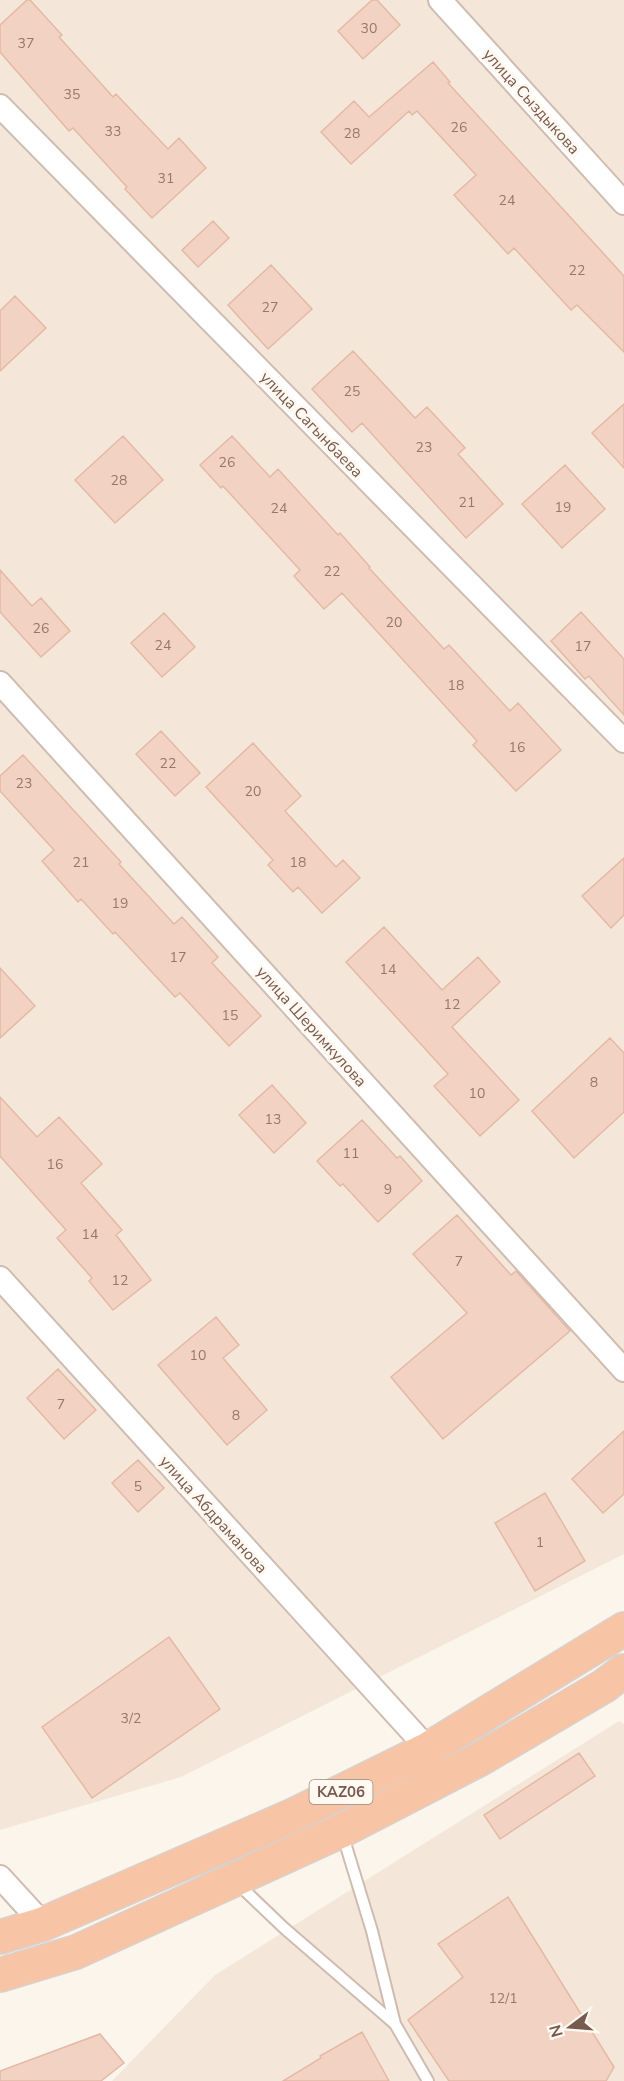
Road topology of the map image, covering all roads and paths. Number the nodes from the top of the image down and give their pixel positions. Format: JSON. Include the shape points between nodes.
{"nodes":[{"id":1,"x":440,"y":0,"type":"edge"},
{"id":2,"x":0,"y":106,"type":"edge"},
{"id":3,"x":624,"y":203,"type":"edge"},
{"id":4,"x":0,"y":683,"type":"edge"},
{"id":5,"x":624,"y":741,"type":"edge"},
{"id":6,"x":0,"y":1278,"type":"edge"},
{"id":7,"x":624,"y":1370,"type":"edge"},
{"id":8,"x":624,"y":1629,"type":"edge"},
{"id":9,"x":624,"y":1671,"type":"edge"},
{"id":10,"x":428,"y":1749,"type":"junction"},
{"id":11,"x":341,"y":1831,"type":"junction"},
{"id":12,"x":0,"y":1877,"type":"edge"},
{"id":13,"x":234,"y":1879,"type":"junction"},
{"id":14,"x":43,"y":1924,"type":"junction"},
{"id":15,"x":0,"y":1937,"type":"edge"},
{"id":16,"x":0,"y":1975,"type":"edge"},
{"id":17,"x":395,"y":2024,"type":"junction"},
{"id":18,"x":428,"y":2081,"type":"edge"}],
"edges":[{"from":1,"to":3,"type":"street","name":"улица Сыздыкова"},
{"from":2,"to":5,"type":"street","name":"улица Сагынбаева"},
{"from":4,"to":7,"type":"street","name":"улица Шеримкулова"},
{"from":6,"to":10,"type":"street","name":"улица Абдраманова"},
{"from":8,"to":10,"type":"highway","number":"KАZ06"},
{"from":9,"to":11,"type":"highway","number":"KАZ06","via":[[480,1759]]},
{"from":10,"to":14,"type":"highway","number":"KАZ06","via":[[294,1815]]},
{"from":11,"to":13,"type":"highway","number":"KАZ06"},
{"from":11,"to":17,"type":"lane"},
{"from":12,"to":14,"type":"street"},
{"from":13,"to":16,"type":"highway","number":"KАZ06","via":[[76,1952]]},
{"from":13,"to":17,"type":"lane"},
{"from":14,"to":15,"type":"highway","number":"KАZ06"},
{"from":17,"to":18,"type":"lane"}]}
